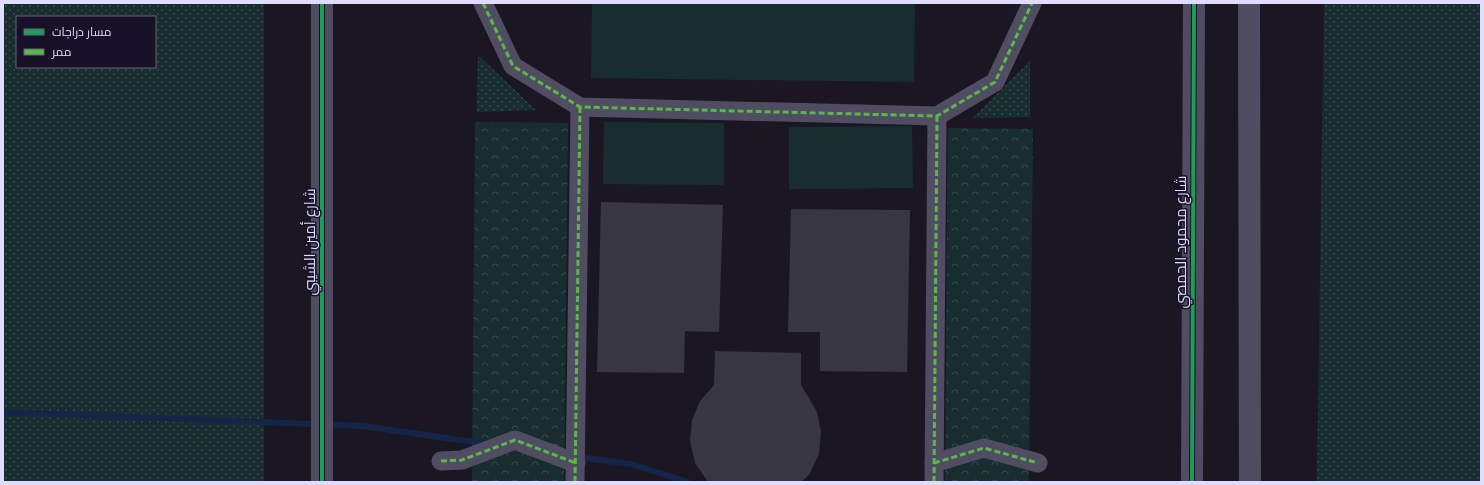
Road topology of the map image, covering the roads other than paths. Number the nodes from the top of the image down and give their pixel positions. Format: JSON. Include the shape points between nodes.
{"nodes":[{"id":1,"x":322,"y":3,"type":"edge"},
{"id":2,"x":483,"y":3,"type":"edge"},
{"id":3,"x":1032,"y":3,"type":"edge"},
{"id":4,"x":1194,"y":3,"type":"edge"},
{"id":5,"x":1249,"y":3,"type":"edge"},
{"id":6,"x":580,"y":107,"type":"junction"},
{"id":7,"x":937,"y":116,"type":"junction"},
{"id":8,"x":441,"y":461,"type":"dead end"},
{"id":9,"x":576,"y":463,"type":"junction"},
{"id":10,"x":934,"y":463,"type":"junction"},
{"id":11,"x":1038,"y":463,"type":"dead end"},
{"id":12,"x":322,"y":482,"type":"edge"},
{"id":13,"x":575,"y":482,"type":"edge"},
{"id":14,"x":934,"y":482,"type":"edge"},
{"id":15,"x":1192,"y":482,"type":"edge"},
{"id":16,"x":1250,"y":482,"type":"edge"}],
"edges":[{"from":1,"to":12,"type":"street","name":"شارع أمين الشيبي"},
{"from":2,"to":6,"type":"street","via":[[513,66]]},
{"from":3,"to":7,"type":"street","via":[[995,82]]},
{"from":4,"to":15,"type":"street","name":"شارع محمود الحمصي"},
{"from":5,"to":16,"type":"street"},
{"from":6,"to":7,"type":"street"},
{"from":6,"to":9,"type":"street"},
{"from":7,"to":10,"type":"street"},
{"from":8,"to":9,"type":"street","via":[[462,460],[514,440]]},
{"from":9,"to":13,"type":"street"},
{"from":10,"to":11,"type":"street","via":[[984,448]]},
{"from":10,"to":14,"type":"street"}]}
